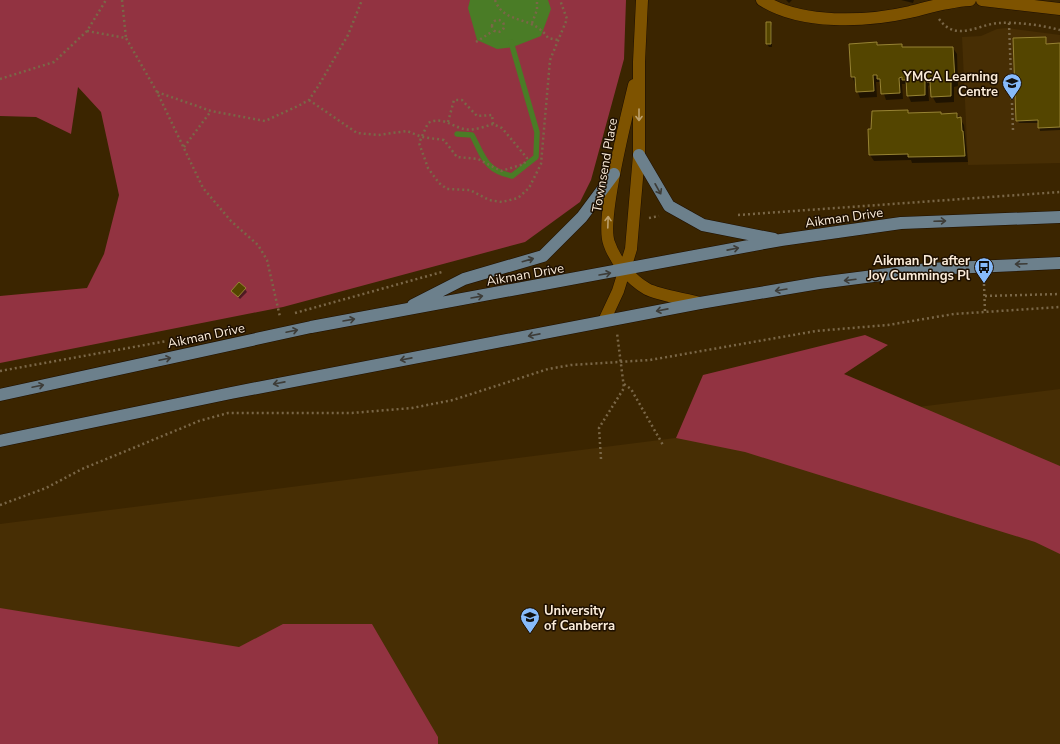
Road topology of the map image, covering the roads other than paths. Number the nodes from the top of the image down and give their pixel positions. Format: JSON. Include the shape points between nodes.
{"nodes":[{"id":1,"x":642,"y":0,"type":"edge"},
{"id":2,"x":762,"y":0,"type":"edge"},
{"id":3,"x":970,"y":0,"type":"edge"},
{"id":4,"x":982,"y":0,"type":"edge"},
{"id":5,"x":1060,"y":9,"type":"edge"},
{"id":6,"x":639,"y":62,"type":"junction"},
{"id":7,"x":639,"y":155,"type":"junction"},
{"id":8,"x":614,"y":174,"type":"junction"},
{"id":9,"x":1060,"y":217,"type":"edge"},
{"id":10,"x":781,"y":240,"type":"junction"},
{"id":11,"x":1060,"y":263,"type":"edge"},
{"id":12,"x":625,"y":270,"type":"junction"},
{"id":13,"x":700,"y":303,"type":"junction"},
{"id":14,"x":402,"y":311,"type":"junction"},
{"id":15,"x":610,"y":320,"type":"junction"},
{"id":16,"x":0,"y":395,"type":"edge"},
{"id":17,"x":0,"y":441,"type":"edge"}],
"edges":[{"from":1,"to":6,"type":"street","name":"Townsend Place"},
{"from":2,"to":3,"type":"street","via":[[801,15],[847,19],[890,16],[933,5]]},
{"from":4,"to":5,"type":"street"},
{"from":6,"to":7,"type":"street","name":"Townsend Place","one_way":true},
{"from":6,"to":8,"type":"street","name":"Townsend Place"},
{"from":7,"to":10,"type":"main road","one_way":true,"via":[[669,206],[703,225]]},
{"from":7,"to":12,"type":"street","name":"Townsend Place","via":[[631,249]]},
{"from":12,"to":8,"type":"street","name":"Townsend Place","one_way":true,"via":[[608,242]]},
{"from":14,"to":8,"type":"main road","one_way":true,"via":[[464,279],[543,256],[582,217]]},
{"from":10,"to":9,"type":"main road","name":"Aikman Drive","one_way":true,"via":[[901,223]]},
{"from":12,"to":10,"type":"main road","name":"Aikman Drive","one_way":true},
{"from":11,"to":13,"type":"main road","one_way":true,"via":[[928,269]]},
{"from":12,"to":13,"type":"street","name":"Townsend Place","via":[[648,290]]},
{"from":14,"to":12,"type":"main road","name":"Aikman Drive","one_way":true},
{"from":12,"to":15,"type":"street","name":"Townsend Place"},
{"from":13,"to":15,"type":"main road","one_way":true},
{"from":16,"to":14,"type":"main road","name":"Aikman Drive","one_way":true,"via":[[311,327]]},
{"from":15,"to":17,"type":"main road","one_way":true,"via":[[246,390]]}]}
